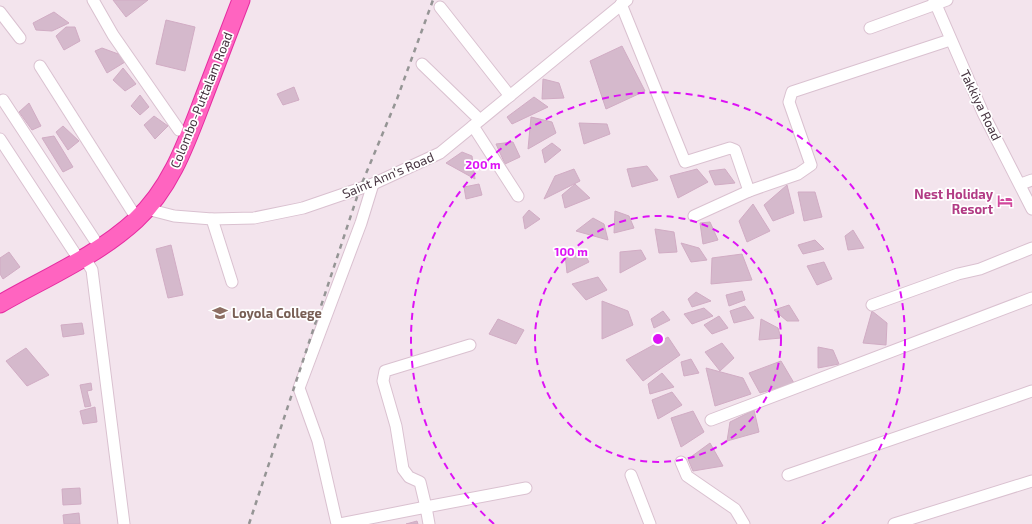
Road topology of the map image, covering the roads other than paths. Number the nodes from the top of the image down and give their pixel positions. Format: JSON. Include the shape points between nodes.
{"nodes":[{"id":1,"x":93,"y":0,"type":"edge"},
{"id":2,"x":230,"y":0,"type":"edge"},
{"id":3,"x":240,"y":0,"type":"edge"},
{"id":4,"x":947,"y":0,"type":"edge"},
{"id":5,"x":624,"y":2,"type":"edge"},
{"id":6,"x":935,"y":2,"type":"edge"},
{"id":7,"x":440,"y":7,"type":"dead end"},
{"id":8,"x":0,"y":12,"type":"edge"},
{"id":9,"x":870,"y":28,"type":"dead end"},
{"id":10,"x":20,"y":38,"type":"dead end"},
{"id":11,"x":950,"y":40,"type":"junction"},
{"id":12,"x":422,"y":64,"type":"dead end"},
{"id":13,"x":40,"y":66,"type":"dead end"},
{"id":14,"x":510,"y":96,"type":"junction"},
{"id":15,"x":3,"y":100,"type":"dead end"},
{"id":16,"x":476,"y":123,"type":"junction"},
{"id":17,"x":179,"y":130,"type":"junction"},
{"id":18,"x":0,"y":139,"type":"edge"},
{"id":19,"x":1032,"y":180,"type":"edge"},
{"id":20,"x":373,"y":184,"type":"junction"},
{"id":21,"x":1021,"y":184,"type":"junction"},
{"id":22,"x":749,"y":191,"type":"junction"},
{"id":23,"x":518,"y":196,"type":"dead end"},
{"id":24,"x":139,"y":208,"type":"junction"},
{"id":25,"x":1032,"y":209,"type":"edge"},
{"id":26,"x":694,"y":216,"type":"dead end"},
{"id":27,"x":212,"y":219,"type":"junction"},
{"id":28,"x":94,"y":239,"type":"junction"},
{"id":29,"x":1032,"y":248,"type":"edge"},
{"id":30,"x":79,"y":254,"type":"junction"},
{"id":31,"x":232,"y":282,"type":"dead end"},
{"id":32,"x":0,"y":298,"type":"edge"},
{"id":33,"x":1032,"y":298,"type":"edge"},
{"id":34,"x":0,"y":304,"type":"edge"},
{"id":35,"x":872,"y":305,"type":"dead end"},
{"id":36,"x":470,"y":345,"type":"dead end"},
{"id":37,"x":1032,"y":391,"type":"edge"},
{"id":38,"x":712,"y":420,"type":"dead end"},
{"id":39,"x":681,"y":462,"type":"dead end"},
{"id":40,"x":630,"y":475,"type":"dead end"},
{"id":41,"x":788,"y":475,"type":"dead end"},
{"id":42,"x":1032,"y":482,"type":"edge"},
{"id":43,"x":526,"y":488,"type":"dead end"},
{"id":44,"x":426,"y":507,"type":"junction"},
{"id":45,"x":124,"y":524,"type":"edge"},
{"id":46,"x":339,"y":524,"type":"edge"},
{"id":47,"x":429,"y":524,"type":"edge"},
{"id":48,"x":650,"y":524,"type":"edge"},
{"id":49,"x":744,"y":524,"type":"edge"},
{"id":50,"x":894,"y":524,"type":"edge"}],
"edges":[{"from":1,"to":17,"type":"street","via":[[113,35]]},
{"from":2,"to":17,"type":"highway","name":"Colombo-Puttalam Road"},
{"from":3,"to":24,"type":"highway","name":"Colombo-Puttalam Road","via":[[175,167],[160,193]]},
{"from":4,"to":6,"type":"street"},
{"from":5,"to":14,"type":"street","name":"Saint Ann's Road"},
{"from":5,"to":22,"type":"street","via":[[685,162],[730,148],[735,150]]},
{"from":6,"to":9,"type":"street"},
{"from":6,"to":11,"type":"street","name":"Takkiya Road"},
{"from":7,"to":14,"type":"street"},
{"from":8,"to":10,"type":"street"},
{"from":11,"to":21,"type":"street","name":"Takkiya Road","via":[[983,113]]},
{"from":11,"to":22,"type":"street","via":[[792,92],[788,102],[811,165],[798,174]]},
{"from":12,"to":16,"type":"street"},
{"from":13,"to":24,"type":"street"},
{"from":14,"to":16,"type":"street","name":"Saint Ann's Road"},
{"from":15,"to":28,"type":"street"},
{"from":16,"to":20,"type":"street","name":"Saint Ann's Road","via":[[440,153]]},
{"from":16,"to":23,"type":"street"},
{"from":17,"to":24,"type":"highway","name":"Colombo-Puttalam Road","via":[[169,157]]},
{"from":18,"to":30,"type":"street"},
{"from":19,"to":21,"type":"street"},
{"from":20,"to":27,"type":"street","name":"Saint Ann's Road","via":[[303,208],[254,218]]},
{"from":20,"to":46,"type":"street","via":[[361,223],[299,388],[318,441]]},
{"from":21,"to":25,"type":"street","name":"Takkiya Road"},
{"from":22,"to":26,"type":"street"},
{"from":24,"to":27,"type":"street","name":"Saint Ann's Road","via":[[174,216]]},
{"from":24,"to":28,"type":"highway","name":"Colombo-Puttalam Road"},
{"from":24,"to":30,"type":"highway","name":"Colombo-Puttalam Road","via":[[122,231]]},
{"from":27,"to":31,"type":"street"},
{"from":28,"to":30,"type":"highway","name":"Colombo-Puttalam Road"},
{"from":29,"to":35,"type":"street","via":[[980,269],[958,274]]},
{"from":30,"to":32,"type":"highway","name":"Colombo-Puttalam Road"},
{"from":30,"to":34,"type":"highway","name":"Colombo-Puttalam Road"},
{"from":30,"to":45,"type":"street","via":[[92,270]]},
{"from":33,"to":38,"type":"street"},
{"from":36,"to":44,"type":"street","via":[[385,371],[383,381],[396,426],[403,469],[409,477],[420,482]]},
{"from":37,"to":41,"type":"street"},
{"from":39,"to":49,"type":"street","via":[[688,476],[735,509]]},
{"from":40,"to":48,"type":"street"},
{"from":42,"to":50,"type":"street"},
{"from":43,"to":44,"type":"street"},
{"from":44,"to":46,"type":"street"},
{"from":44,"to":47,"type":"street"}]}
